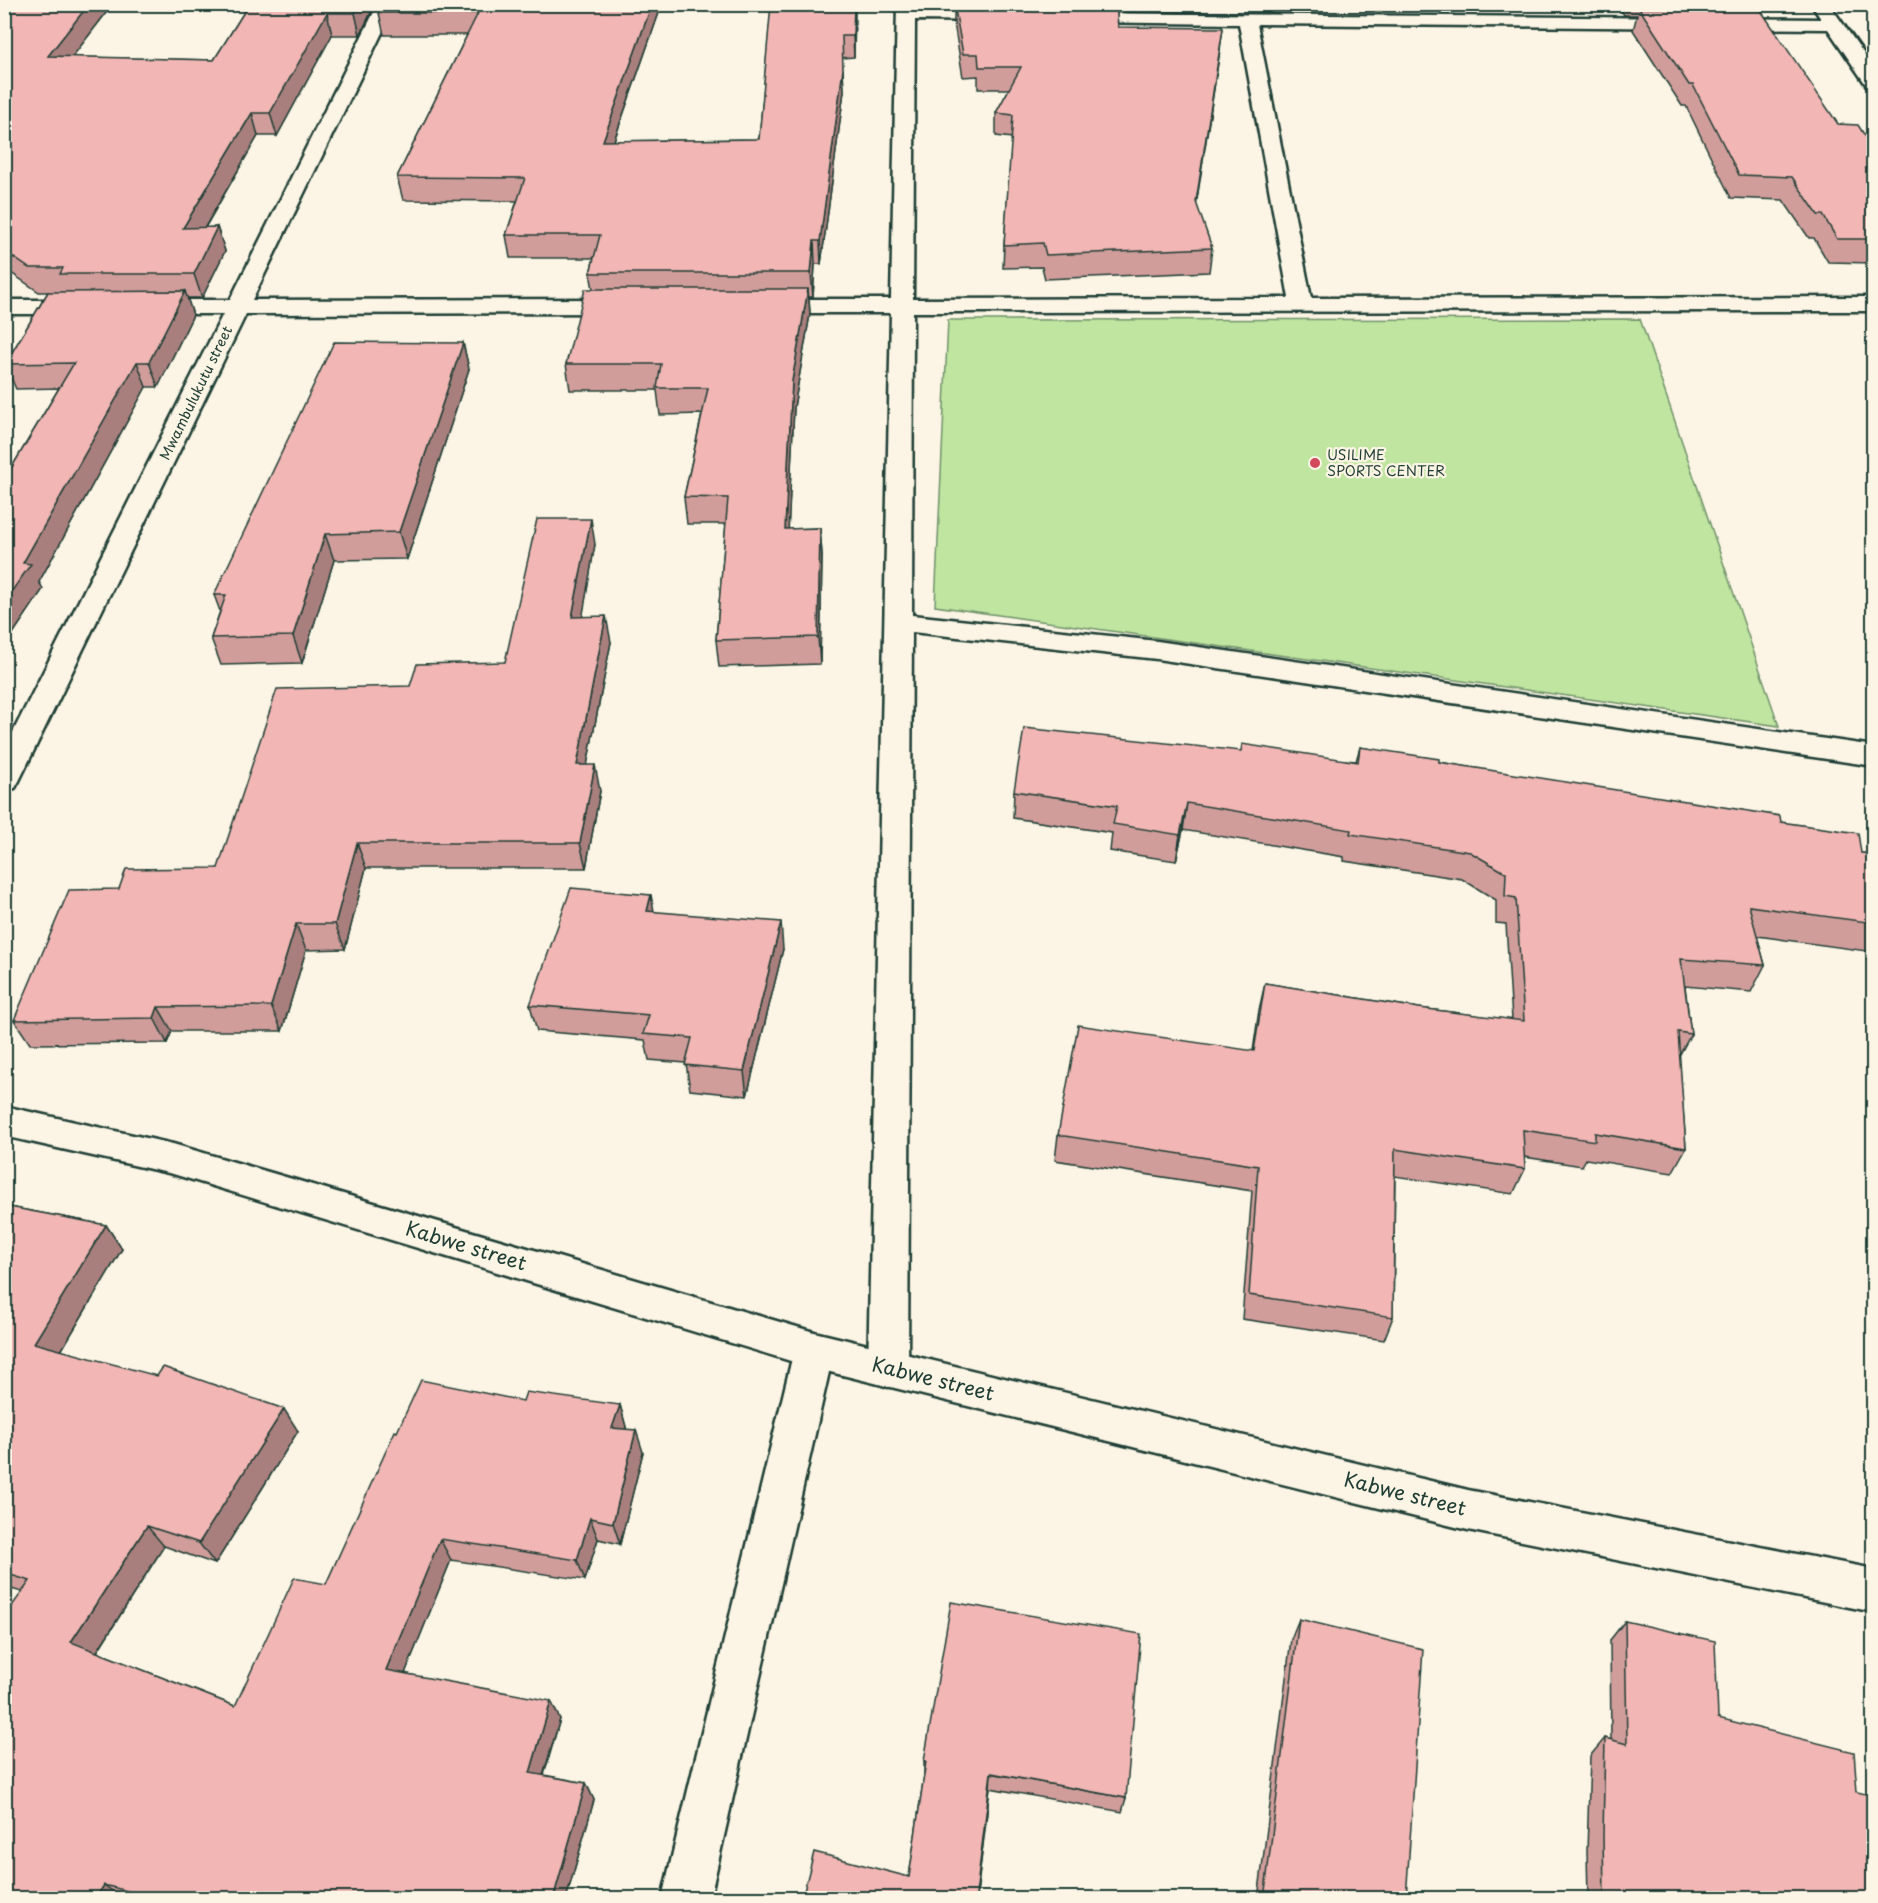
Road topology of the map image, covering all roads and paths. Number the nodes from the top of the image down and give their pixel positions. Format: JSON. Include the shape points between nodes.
{"nodes":[{"id":1,"x":387,"y":4,"type":"edge"},
{"id":2,"x":1819,"y":4,"type":"edge"},
{"id":3,"x":905,"y":10,"type":"edge"},
{"id":4,"x":1202,"y":11,"type":"edge"},
{"id":5,"x":1013,"y":16,"type":"edge"},
{"id":6,"x":1048,"y":17,"type":"edge"},
{"id":7,"x":1247,"y":18,"type":"junction"},
{"id":8,"x":1834,"y":24,"type":"junction"},
{"id":9,"x":1874,"y":82,"type":"edge"},
{"id":10,"x":1874,"y":304,"type":"edge"},
{"id":11,"x":1301,"y":305,"type":"junction"},
{"id":12,"x":653,"y":306,"type":"edge"},
{"id":13,"x":748,"y":306,"type":"edge"},
{"id":14,"x":902,"y":306,"type":"junction"},
{"id":15,"x":238,"y":307,"type":"junction"},
{"id":16,"x":4,"y":308,"type":"edge"},
{"id":17,"x":898,"y":622,"type":"junction"},
{"id":18,"x":1874,"y":756,"type":"edge"},
{"id":19,"x":4,"y":781,"type":"edge"},
{"id":20,"x":4,"y":1121,"type":"edge"},
{"id":21,"x":814,"y":1350,"type":"junction"},
{"id":22,"x":888,"y":1369,"type":"junction"},
{"id":23,"x":1874,"y":1591,"type":"edge"},
{"id":24,"x":686,"y":1899,"type":"edge"}],
"edges":[{"from":1,"to":15,"type":"street","name":"Mwambulukutu street"},
{"from":2,"to":8,"type":"street"},
{"from":3,"to":5,"type":"street"},
{"from":3,"to":14,"type":"street"},
{"from":4,"to":6,"type":"street"},
{"from":4,"to":7,"type":"street"},
{"from":7,"to":8,"type":"street"},
{"from":7,"to":11,"type":"street"},
{"from":8,"to":9,"type":"street"},
{"from":10,"to":11,"type":"street"},
{"from":11,"to":14,"type":"street"},
{"from":12,"to":15,"type":"street"},
{"from":13,"to":14,"type":"street"},
{"from":14,"to":17,"type":"street"},
{"from":15,"to":16,"type":"street"},
{"from":15,"to":19,"type":"street","name":"Mwambulukutu street"},
{"from":17,"to":18,"type":"street","via":[[1156,650]]},
{"from":17,"to":22,"type":"street"},
{"from":20,"to":21,"type":"street","name":"Kabwe street","via":[[173,1159]]},
{"from":21,"to":22,"type":"street","name":"Kabwe street"},
{"from":21,"to":24,"type":"street"},
{"from":22,"to":23,"type":"street","name":"Kabwe street","via":[[1468,1510]]}]}
